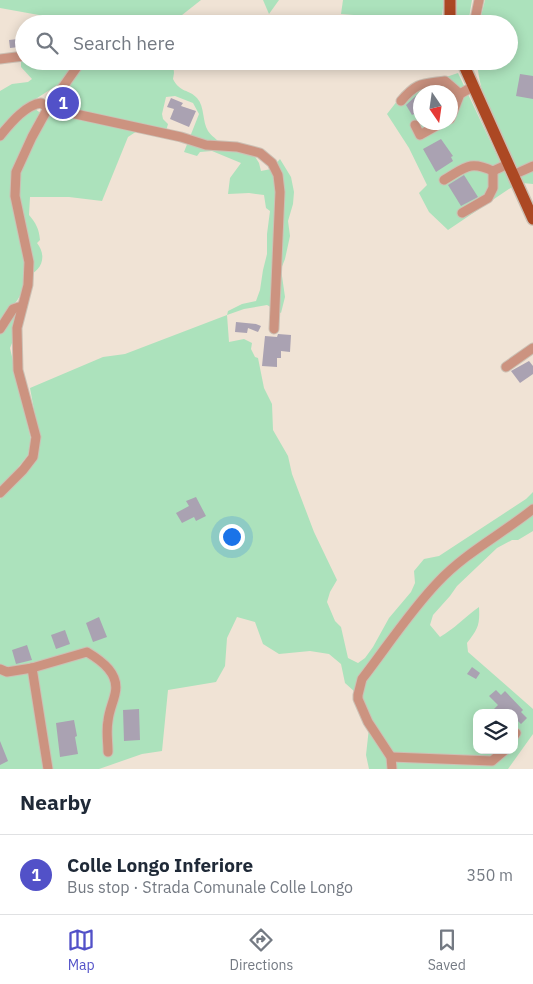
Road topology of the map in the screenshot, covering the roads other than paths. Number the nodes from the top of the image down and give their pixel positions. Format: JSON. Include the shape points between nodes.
{"nodes":[{"id":1,"x":450,"y":0,"type":"edge"},
{"id":2,"x":480,"y":0,"type":"edge"},
{"id":3,"x":450,"y":15,"type":"edge"},
{"id":4,"x":476,"y":15,"type":"edge"},
{"id":5,"x":15,"y":57,"type":"edge"},
{"id":6,"x":0,"y":59,"type":"edge"},
{"id":7,"x":75,"y":70,"type":"edge"},
{"id":8,"x":465,"y":70,"type":"edge"},
{"id":9,"x":472,"y":87,"type":"junction"},
{"id":10,"x":460,"y":94,"type":"junction"},
{"id":11,"x":458,"y":99,"type":"edge"},
{"id":12,"x":401,"y":101,"type":"dead end"},
{"id":13,"x":48,"y":108,"type":"junction"},
{"id":14,"x":418,"y":130,"type":"edge"},
{"id":15,"x":429,"y":130,"type":"edge"},
{"id":16,"x":0,"y":136,"type":"edge"},
{"id":17,"x":508,"y":164,"type":"junction"},
{"id":18,"x":533,"y":166,"type":"edge"},
{"id":19,"x":493,"y":171,"type":"junction"},
{"id":20,"x":513,"y":175,"type":"junction"},
{"id":21,"x":444,"y":180,"type":"dead end"},
{"id":22,"x":462,"y":213,"type":"dead end"},
{"id":23,"x":533,"y":219,"type":"edge"},
{"id":24,"x":22,"y":306,"type":"junction"},
{"id":25,"x":274,"y":328,"type":"dead end"},
{"id":26,"x":0,"y":329,"type":"edge"},
{"id":27,"x":533,"y":348,"type":"edge"},
{"id":28,"x":506,"y":367,"type":"dead end"},
{"id":29,"x":0,"y":493,"type":"edge"},
{"id":30,"x":533,"y":509,"type":"edge"},
{"id":31,"x":32,"y":668,"type":"junction"},
{"id":32,"x":0,"y":669,"type":"edge"},
{"id":33,"x":108,"y":752,"type":"dead end"},
{"id":34,"x":500,"y":754,"type":"edge"},
{"id":35,"x":390,"y":757,"type":"junction"},
{"id":36,"x":48,"y":769,"type":"edge"},
{"id":37,"x":392,"y":769,"type":"edge"}],
"edges":[{"from":1,"to":3,"type":"main road"},
{"from":2,"to":4,"type":"street"},
{"from":5,"to":6,"type":"street"},
{"from":7,"to":13,"type":"street"},
{"from":8,"to":9,"type":"main road"},
{"from":9,"to":10,"type":"street"},
{"from":9,"to":17,"type":"main road"},
{"from":10,"to":11,"type":"street"},
{"from":10,"to":12,"type":"street","via":[[445,81],[419,85]]},
{"from":13,"to":16,"type":"street","via":[[41,103],[33,104]]},
{"from":13,"to":24,"type":"street","via":[[16,172],[15,196],[29,262],[28,285]]},
{"from":13,"to":25,"type":"street","via":[[206,145],[237,147],[260,153],[272,163],[278,175],[280,192]]},
{"from":14,"to":15,"type":"street","via":[[420,135]]},
{"from":17,"to":19,"type":"street"},
{"from":17,"to":20,"type":"main road"},
{"from":18,"to":20,"type":"street"},
{"from":19,"to":21,"type":"street","via":[[480,165],[469,166]]},
{"from":19,"to":22,"type":"street","via":[[493,188],[488,198]]},
{"from":20,"to":23,"type":"main road"},
{"from":24,"to":26,"type":"street","via":[[13,309]]},
{"from":24,"to":29,"type":"street","via":[[17,328],[18,370],[36,437],[33,456]]},
{"from":27,"to":28,"type":"street"},
{"from":30,"to":35,"type":"street","via":[[457,564],[438,582],[362,679],[358,699]]},
{"from":31,"to":32,"type":"street","via":[[7,672]]},
{"from":31,"to":33,"type":"street","via":[[87,652],[110,669],[116,680],[116,692],[107,723]]},
{"from":31,"to":36,"type":"street"},
{"from":34,"to":35,"type":"street","via":[[492,761]]},
{"from":35,"to":37,"type":"street"}]}
